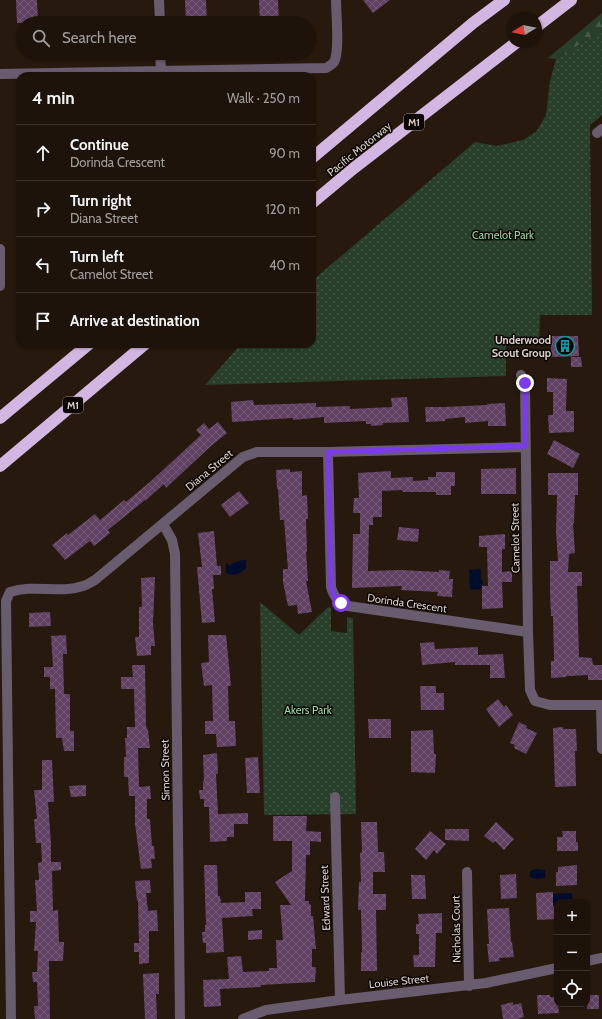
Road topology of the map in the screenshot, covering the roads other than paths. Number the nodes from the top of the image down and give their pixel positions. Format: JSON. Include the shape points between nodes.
{"nodes":[{"id":1,"x":159,"y":0,"type":"edge"},
{"id":2,"x":336,"y":0,"type":"edge"},
{"id":3,"x":494,"y":0,"type":"edge"},
{"id":4,"x":504,"y":0,"type":"edge"},
{"id":5,"x":571,"y":0,"type":"edge"},
{"id":6,"x":160,"y":16,"type":"edge"},
{"id":7,"x":542,"y":22,"type":"edge"},
{"id":8,"x":473,"y":23,"type":"junction"},
{"id":9,"x":509,"y":48,"type":"edge"},
{"id":10,"x":160,"y":60,"type":"edge"},
{"id":11,"x":161,"y":71,"type":"junction"},
{"id":12,"x":107,"y":72,"type":"edge"},
{"id":13,"x":0,"y":74,"type":"edge"},
{"id":14,"x":16,"y":74,"type":"edge"},
{"id":15,"x":316,"y":155,"type":"edge"},
{"id":16,"x":316,"y":201,"type":"edge"},
{"id":17,"x":0,"y":249,"type":"edge"},
{"id":18,"x":0,"y":286,"type":"edge"},
{"id":19,"x":84,"y":348,"type":"edge"},
{"id":20,"x":140,"y":348,"type":"edge"},
{"id":21,"x":521,"y":375,"type":"dead end"},
{"id":22,"x":0,"y":418,"type":"edge"},
{"id":23,"x":525,"y":446,"type":"junction"},
{"id":24,"x":328,"y":452,"type":"junction"},
{"id":25,"x":0,"y":466,"type":"edge"},
{"id":26,"x":163,"y":524,"type":"junction"},
{"id":27,"x":528,"y":632,"type":"junction"},
{"id":28,"x":601,"y":705,"type":"edge"},
{"id":29,"x":602,"y":749,"type":"edge"},
{"id":30,"x":334,"y":797,"type":"dead end"},
{"id":31,"x":467,"y":872,"type":"dead end"},
{"id":32,"x":602,"y":958,"type":"edge"},
{"id":33,"x":590,"y":960,"type":"edge"},
{"id":34,"x":554,"y":969,"type":"edge"},
{"id":35,"x":469,"y":986,"type":"junction"},
{"id":36,"x":340,"y":1000,"type":"junction"},
{"id":37,"x":11,"y":1019,"type":"edge"},
{"id":38,"x":180,"y":1019,"type":"edge"},
{"id":39,"x":243,"y":1019,"type":"edge"}],
"edges":[{"from":1,"to":6,"type":"street"},
{"from":2,"to":11,"type":"street","via":[[336,57],[333,64],[326,68]]},
{"from":3,"to":8,"type":"highway"},
{"from":4,"to":8,"type":"highway","name":"Pacific Motorway"},
{"from":5,"to":7,"type":"highway"},
{"from":8,"to":15,"type":"highway","name":"Pacific Motorway"},
{"from":9,"to":16,"type":"highway","name":"Pacific Motorway","number":"M1","via":[[354,168]]},
{"from":10,"to":11,"type":"street"},
{"from":11,"to":12,"type":"street"},
{"from":13,"to":14,"type":"street"},
{"from":17,"to":18,"type":"street"},
{"from":19,"to":22,"type":"highway"},
{"from":20,"to":25,"type":"highway","number":"M1"},
{"from":21,"to":23,"type":"street","name":"Camelot Street","via":[[525,383]]},
{"from":23,"to":24,"type":"street","name":"Diana Street"},
{"from":23,"to":27,"type":"street","name":"Camelot Street"},
{"from":24,"to":26,"type":"street","name":"Diana Street","via":[[256,452],[243,456]]},
{"from":24,"to":27,"type":"street","name":"Dorinda Crescent","via":[[331,587],[334,596],[341,603]]},
{"from":26,"to":37,"type":"street","name":"Diana Street","via":[[95,580],[84,586],[19,589],[10,592],[6,601]]},
{"from":26,"to":38,"type":"street","name":"Simon Street","via":[[172,540],[175,554]]},
{"from":27,"to":28,"type":"street","name":"Camelot Street","via":[[530,690],[535,701],[550,705]]},
{"from":28,"to":29,"type":"street"},
{"from":30,"to":36,"type":"street","name":"Edward Street"},
{"from":31,"to":35,"type":"street","name":"Nicholas Court"},
{"from":32,"to":33,"type":"street"},
{"from":34,"to":35,"type":"street","name":"Louise Street"},
{"from":35,"to":36,"type":"street","name":"Louise Street"},
{"from":36,"to":39,"type":"street","name":"Louise Street","via":[[266,1010]]}]}
